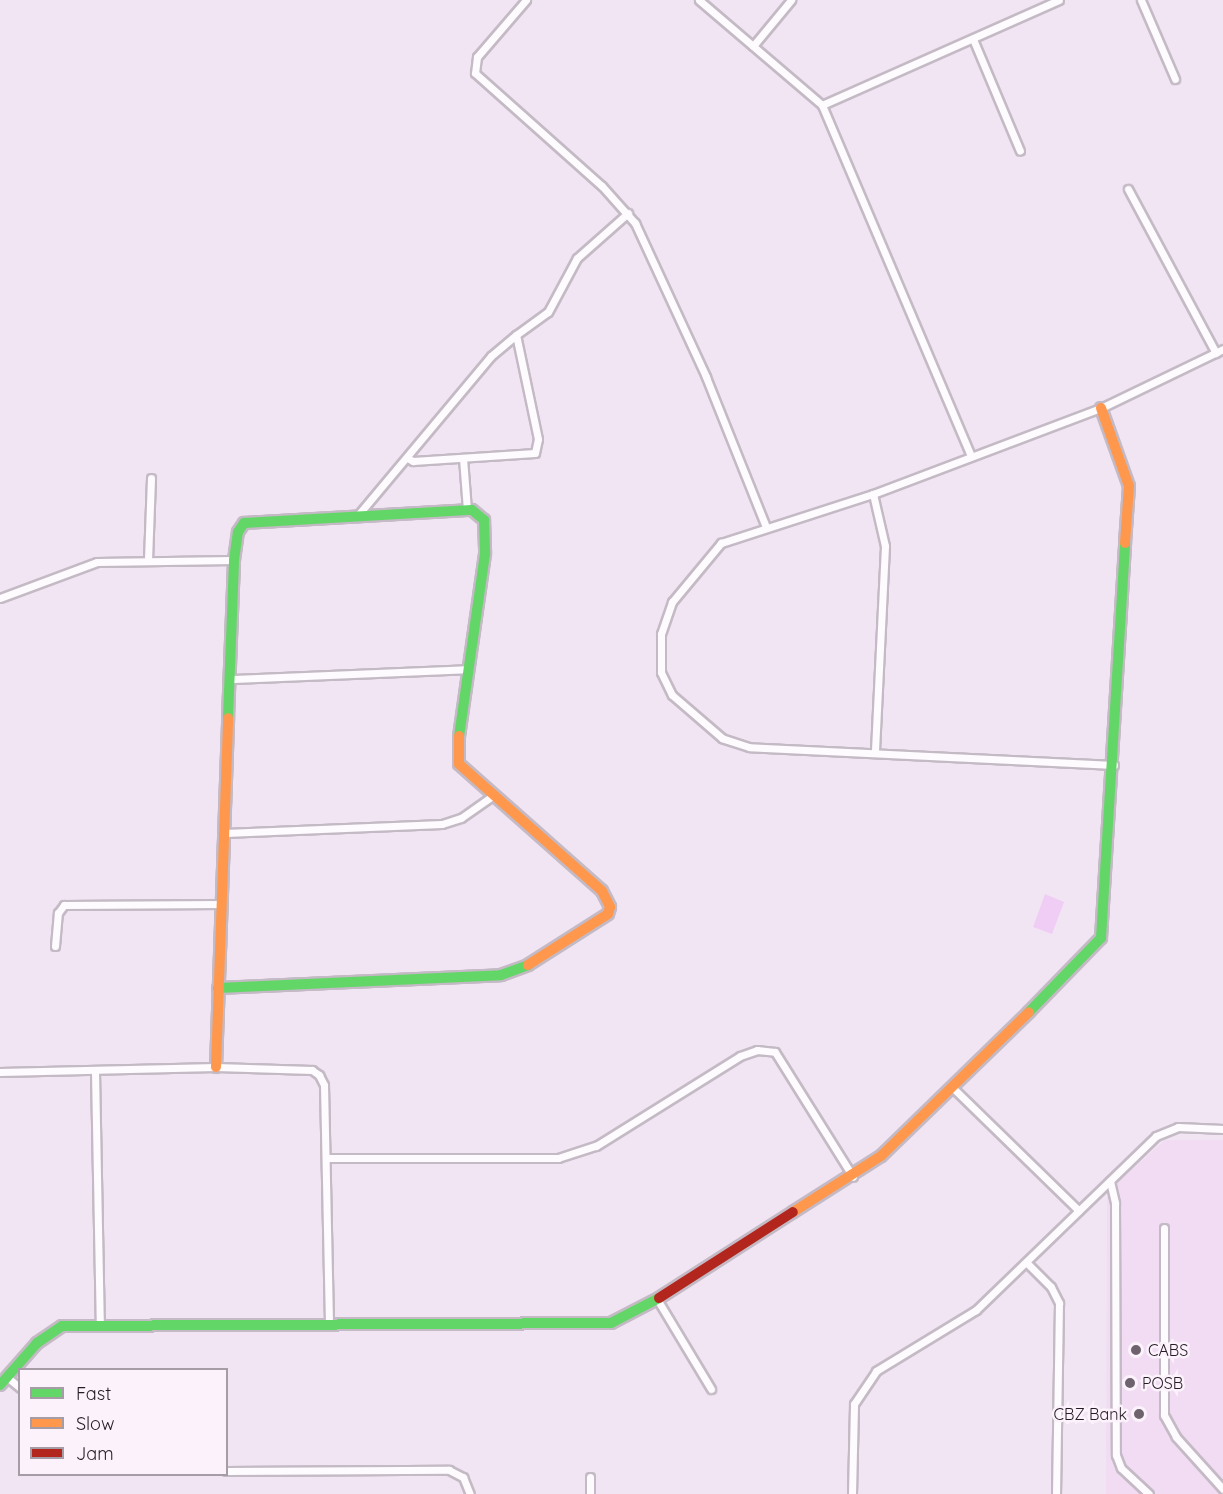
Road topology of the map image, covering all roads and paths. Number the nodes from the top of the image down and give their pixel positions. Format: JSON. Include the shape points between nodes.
{"nodes":[{"id":1,"x":526,"y":0,"type":"edge"},
{"id":2,"x":699,"y":0,"type":"edge"},
{"id":3,"x":791,"y":0,"type":"edge"},
{"id":4,"x":1059,"y":0,"type":"edge"},
{"id":5,"x":1141,"y":0,"type":"edge"},
{"id":6,"x":973,"y":39,"type":"junction"},
{"id":7,"x":753,"y":46,"type":"junction"},
{"id":8,"x":1175,"y":80,"type":"dead end"},
{"id":9,"x":822,"y":105,"type":"junction"},
{"id":10,"x":1020,"y":151,"type":"dead end"},
{"id":11,"x":1128,"y":189,"type":"dead end"},
{"id":12,"x":627,"y":213,"type":"junction"},
{"id":13,"x":516,"y":335,"type":"junction"},
{"id":14,"x":1220,"y":351,"type":"edge"},
{"id":15,"x":1101,"y":408,"type":"junction"},
{"id":16,"x":972,"y":456,"type":"junction"},
{"id":17,"x":407,"y":458,"type":"junction"},
{"id":18,"x":463,"y":458,"type":"junction"},
{"id":19,"x":151,"y":478,"type":"dead end"},
{"id":20,"x":873,"y":494,"type":"junction"},
{"id":21,"x":467,"y":510,"type":"junction"},
{"id":22,"x":358,"y":515,"type":"junction"},
{"id":23,"x":766,"y":526,"type":"junction"},
{"id":24,"x":148,"y":560,"type":"junction"},
{"id":25,"x":234,"y":560,"type":"junction"},
{"id":26,"x":0,"y":598,"type":"edge"},
{"id":27,"x":468,"y":669,"type":"junction"},
{"id":28,"x":231,"y":679,"type":"junction"},
{"id":29,"x":875,"y":752,"type":"junction"},
{"id":30,"x":1114,"y":765,"type":"junction"},
{"id":31,"x":492,"y":796,"type":"junction"},
{"id":32,"x":225,"y":833,"type":"junction"},
{"id":33,"x":222,"y":904,"type":"junction"},
{"id":34,"x":55,"y":946,"type":"dead end"},
{"id":35,"x":218,"y":988,"type":"junction"},
{"id":36,"x":216,"y":1067,"type":"junction"},
{"id":37,"x":0,"y":1072,"type":"edge"},
{"id":38,"x":95,"y":1072,"type":"junction"},
{"id":39,"x":952,"y":1087,"type":"junction"},
{"id":40,"x":1223,"y":1129,"type":"edge"},
{"id":41,"x":327,"y":1158,"type":"junction"},
{"id":42,"x":853,"y":1178,"type":"junction"},
{"id":43,"x":1110,"y":1181,"type":"junction"},
{"id":44,"x":1079,"y":1211,"type":"junction"},
{"id":45,"x":1164,"y":1228,"type":"dead end"},
{"id":46,"x":1027,"y":1263,"type":"junction"},
{"id":47,"x":657,"y":1299,"type":"junction"},
{"id":48,"x":100,"y":1325,"type":"junction"},
{"id":49,"x":329,"y":1325,"type":"junction"},
{"id":50,"x":3,"y":1381,"type":"edge"},
{"id":51,"x":18,"y":1387,"type":"edge"},
{"id":52,"x":711,"y":1389,"type":"dead end"},
{"id":53,"x":228,"y":1471,"type":"edge"},
{"id":54,"x":590,"y":1477,"type":"dead end"},
{"id":55,"x":1223,"y":1489,"type":"edge"},
{"id":56,"x":470,"y":1494,"type":"edge"},
{"id":57,"x":590,"y":1494,"type":"edge"},
{"id":58,"x":852,"y":1494,"type":"edge"},
{"id":59,"x":1056,"y":1494,"type":"edge"},
{"id":60,"x":1149,"y":1494,"type":"edge"}],
"edges":[{"from":1,"to":12,"type":"street","via":[[477,57],[475,73]]},
{"from":2,"to":7,"type":"street"},
{"from":3,"to":7,"type":"street"},
{"from":4,"to":6,"type":"street"},
{"from":5,"to":8,"type":"street"},
{"from":6,"to":9,"type":"street"},
{"from":6,"to":10,"type":"street"},
{"from":7,"to":9,"type":"street"},
{"from":9,"to":16,"type":"street"},
{"from":11,"to":14,"type":"street"},
{"from":12,"to":13,"type":"street","via":[[577,258],[548,312]]},
{"from":12,"to":23,"type":"street","via":[[706,377]]},
{"from":13,"to":17,"type":"street","via":[[491,356]]},
{"from":13,"to":18,"type":"street","via":[[539,448],[526,455]]},
{"from":14,"to":15,"type":"street"},
{"from":15,"to":16,"type":"street"},
{"from":15,"to":30,"type":"street","via":[[1129,486]]},
{"from":16,"to":20,"type":"street"},
{"from":17,"to":18,"type":"street"},
{"from":17,"to":22,"type":"street"},
{"from":18,"to":21,"type":"street"},
{"from":19,"to":24,"type":"street"},
{"from":20,"to":23,"type":"street"},
{"from":20,"to":29,"type":"street","via":[[885,546]]},
{"from":21,"to":22,"type":"street"},
{"from":21,"to":27,"type":"street","via":[[484,520],[486,554]]},
{"from":22,"to":25,"type":"street","via":[[244,523],[238,532]]},
{"from":23,"to":29,"type":"street","via":[[722,543],[672,602],[661,634],[661,672],[672,695],[722,738],[749,747]]},
{"from":24,"to":25,"type":"street"},
{"from":24,"to":26,"type":"street","via":[[97,562]]},
{"from":25,"to":28,"type":"street"},
{"from":27,"to":28,"type":"street"},
{"from":27,"to":31,"type":"street","via":[[459,764]]},
{"from":28,"to":32,"type":"street"},
{"from":29,"to":30,"type":"street"},
{"from":30,"to":39,"type":"street","via":[[1104,925],[1097,946]]},
{"from":31,"to":32,"type":"street","via":[[461,818],[442,824]]},
{"from":31,"to":35,"type":"street","via":[[603,891],[610,907],[608,914],[523,968],[501,975]]},
{"from":32,"to":33,"type":"street"},
{"from":33,"to":34,"type":"street","via":[[64,905],[58,914]]},
{"from":33,"to":35,"type":"street"},
{"from":35,"to":36,"type":"street"},
{"from":36,"to":38,"type":"street"},
{"from":36,"to":41,"type":"street","via":[[312,1070],[319,1075],[324,1085]]},
{"from":37,"to":38,"type":"street"},
{"from":38,"to":48,"type":"street"},
{"from":39,"to":42,"type":"street"},
{"from":39,"to":44,"type":"street"},
{"from":40,"to":43,"type":"street","via":[[1178,1127],[1156,1136]]},
{"from":41,"to":42,"type":"street","via":[[558,1158],[596,1146],[740,1056],[757,1050],[775,1052]]},
{"from":41,"to":49,"type":"street"},
{"from":42,"to":47,"type":"street"},
{"from":43,"to":44,"type":"street"},
{"from":43,"to":60,"type":"street","via":[[1115,1203],[1116,1455],[1121,1468]]},
{"from":44,"to":46,"type":"street"},
{"from":45,"to":55,"type":"street","via":[[1164,1415],[1176,1437]]},
{"from":46,"to":58,"type":"street","via":[[976,1310],[876,1371],[863,1385],[854,1404]]},
{"from":46,"to":59,"type":"street","via":[[1051,1287],[1059,1303]]},
{"from":47,"to":49,"type":"street","via":[[601,1324]]},
{"from":47,"to":52,"type":"street"},
{"from":48,"to":49,"type":"street"},
{"from":48,"to":50,"type":"street","via":[[62,1326],[48,1334]]},
{"from":50,"to":51,"type":"street"},
{"from":53,"to":56,"type":"street","via":[[449,1470],[463,1477]]},
{"from":54,"to":57,"type":"street"}]}
